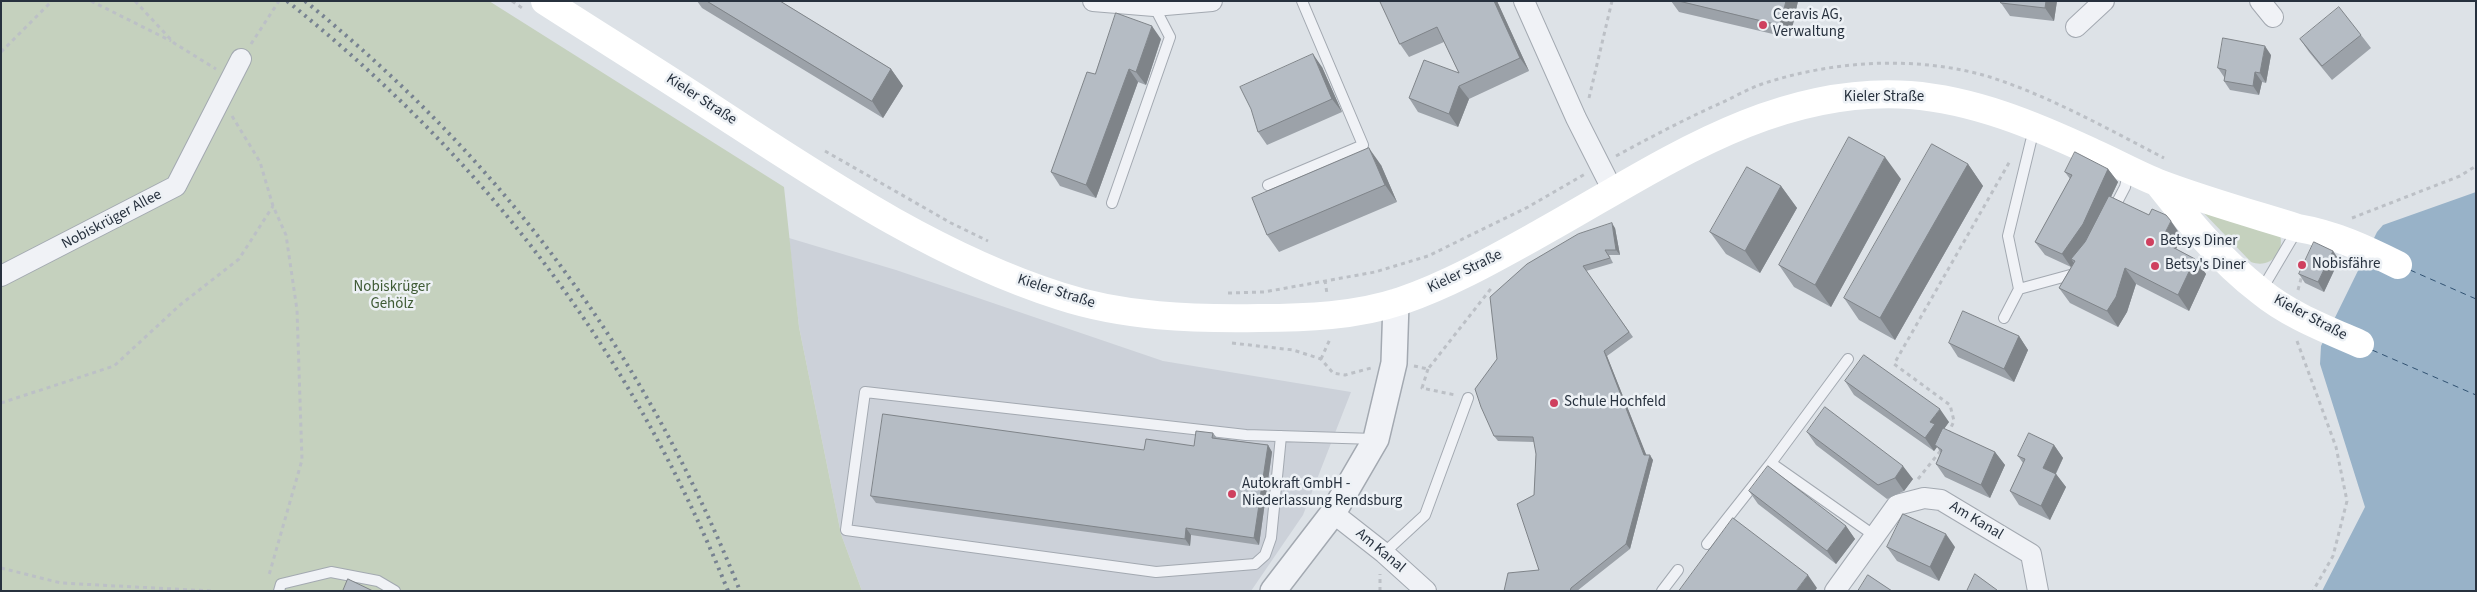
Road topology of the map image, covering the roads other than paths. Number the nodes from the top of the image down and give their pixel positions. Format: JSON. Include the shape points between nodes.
{"nodes":[{"id":1,"x":545,"y":1,"type":"edge"},
{"id":2,"x":1093,"y":1,"type":"edge"},
{"id":3,"x":1212,"y":1,"type":"edge"},
{"id":4,"x":1302,"y":1,"type":"edge"},
{"id":5,"x":1524,"y":1,"type":"edge"},
{"id":6,"x":2104,"y":1,"type":"edge"},
{"id":7,"x":2260,"y":1,"type":"edge"},
{"id":8,"x":1154,"y":6,"type":"junction"},
{"id":9,"x":2273,"y":17,"type":"dead end"},
{"id":10,"x":2076,"y":27,"type":"dead end"},
{"id":11,"x":241,"y":59,"type":"road end"},
{"id":12,"x":2038,"y":128,"type":"junction"},
{"id":13,"x":2129,"y":169,"type":"junction"},
{"id":14,"x":2163,"y":172,"type":"junction"},
{"id":15,"x":1268,"y":185,"type":"dead end"},
{"id":16,"x":1614,"y":192,"type":"junction"},
{"id":17,"x":1112,"y":203,"type":"dead end"},
{"id":18,"x":2108,"y":219,"type":"edge"},
{"id":19,"x":2298,"y":228,"type":"junction"},
{"id":20,"x":2087,"y":260,"type":"edge"},
{"id":21,"x":2398,"y":265,"type":"dead end"},
{"id":22,"x":1,"y":276,"type":"edge"},
{"id":23,"x":2019,"y":289,"type":"junction"},
{"id":24,"x":2260,"y":292,"type":"junction"},
{"id":25,"x":1396,"y":303,"type":"junction"},
{"id":26,"x":2004,"y":318,"type":"dead end"},
{"id":27,"x":2360,"y":344,"type":"dead end"},
{"id":28,"x":1848,"y":359,"type":"dead end"},
{"id":29,"x":1468,"y":398,"type":"road end"},
{"id":30,"x":1281,"y":436,"type":"junction"},
{"id":31,"x":1376,"y":439,"type":"junction"},
{"id":32,"x":1772,"y":463,"type":"junction"},
{"id":33,"x":1333,"y":512,"type":"junction"},
{"id":34,"x":1875,"y":536,"type":"junction"},
{"id":35,"x":1707,"y":544,"type":"dead end"},
{"id":36,"x":1384,"y":553,"type":"junction"},
{"id":37,"x":1678,"y":570,"type":"dead end"},
{"id":38,"x":278,"y":591,"type":"edge"},
{"id":39,"x":395,"y":591,"type":"edge"},
{"id":40,"x":1274,"y":591,"type":"edge"},
{"id":41,"x":1426,"y":591,"type":"edge"},
{"id":42,"x":1662,"y":591,"type":"edge"},
{"id":43,"x":1835,"y":591,"type":"edge"},
{"id":44,"x":2038,"y":591,"type":"edge"}],
"edges":[{"from":1,"to":25,"type":"main road","name":"Kieler Straße","via":[[809,171],[938,245],[978,265],[1062,296],[1105,308],[1209,319],[1307,318]]},
{"from":2,"to":8,"type":"street"},
{"from":3,"to":8,"type":"street"},
{"from":4,"to":15,"type":"lane","via":[[1364,145]]},
{"from":5,"to":16,"type":"street","via":[[1576,118]]},
{"from":6,"to":10,"type":"street"},
{"from":7,"to":9,"type":"street"},
{"from":8,"to":17,"type":"lane","via":[[1170,37]]},
{"from":11,"to":22,"type":"street","name":"Nobiskrüger Allee","via":[[176,186]]},
{"from":12,"to":13,"type":"main road","name":"Kieler Straße"},
{"from":12,"to":16,"type":"main road","name":"Kieler Straße","via":[[1985,108],[1950,100],[1908,95],[1813,101],[1760,117],[1712,137]]},
{"from":12,"to":23,"type":"lane","via":[[2031,141],[2008,236]]},
{"from":13,"to":14,"type":"main road","name":"Kieler Straße"},
{"from":13,"to":18,"type":"lane","via":[[2125,187]]},
{"from":14,"to":19,"type":"main road","name":"Kieler Straße"},
{"from":14,"to":24,"type":"main road","name":"Kieler Straße","via":[[2204,241]]},
{"from":16,"to":25,"type":"main road","name":"Kieler Straße","via":[[1456,280]]},
{"from":19,"to":21,"type":"main road","name":"Kieler Straße","via":[[2319,231]]},
{"from":19,"to":24,"type":"lane","name":"Kieler Straße"},
{"from":20,"to":23,"type":"lane","via":[[2074,274]]},
{"from":23,"to":26,"type":"lane"},
{"from":24,"to":27,"type":"main road","name":"Kieler Straße","via":[[2307,320]]},
{"from":25,"to":31,"type":"street","via":[[1394,363]]},
{"from":28,"to":32,"type":"lane"},
{"from":29,"to":36,"type":"lane","via":[[1425,515]]},
{"from":30,"to":30,"type":"lane","via":[[865,392],[846,530],[1156,572],[1255,564],[1265,555],[1271,538]]},
{"from":30,"to":31,"type":"lane"},
{"from":31,"to":33,"type":"street"},
{"from":32,"to":34,"type":"lane"},
{"from":32,"to":35,"type":"lane"},
{"from":33,"to":36,"type":"street","name":"Am Kanal"},
{"from":33,"to":40,"type":"street"},
{"from":34,"to":43,"type":"street"},
{"from":34,"to":44,"type":"street","name":"Am Kanal","via":[[1897,505],[1924,498],[1941,500],[2031,554]]},
{"from":36,"to":41,"type":"street","name":"Am Kanal"},
{"from":37,"to":42,"type":"lane"},
{"from":38,"to":39,"type":"lane","via":[[281,584],[330,572],[378,581]]}]}
